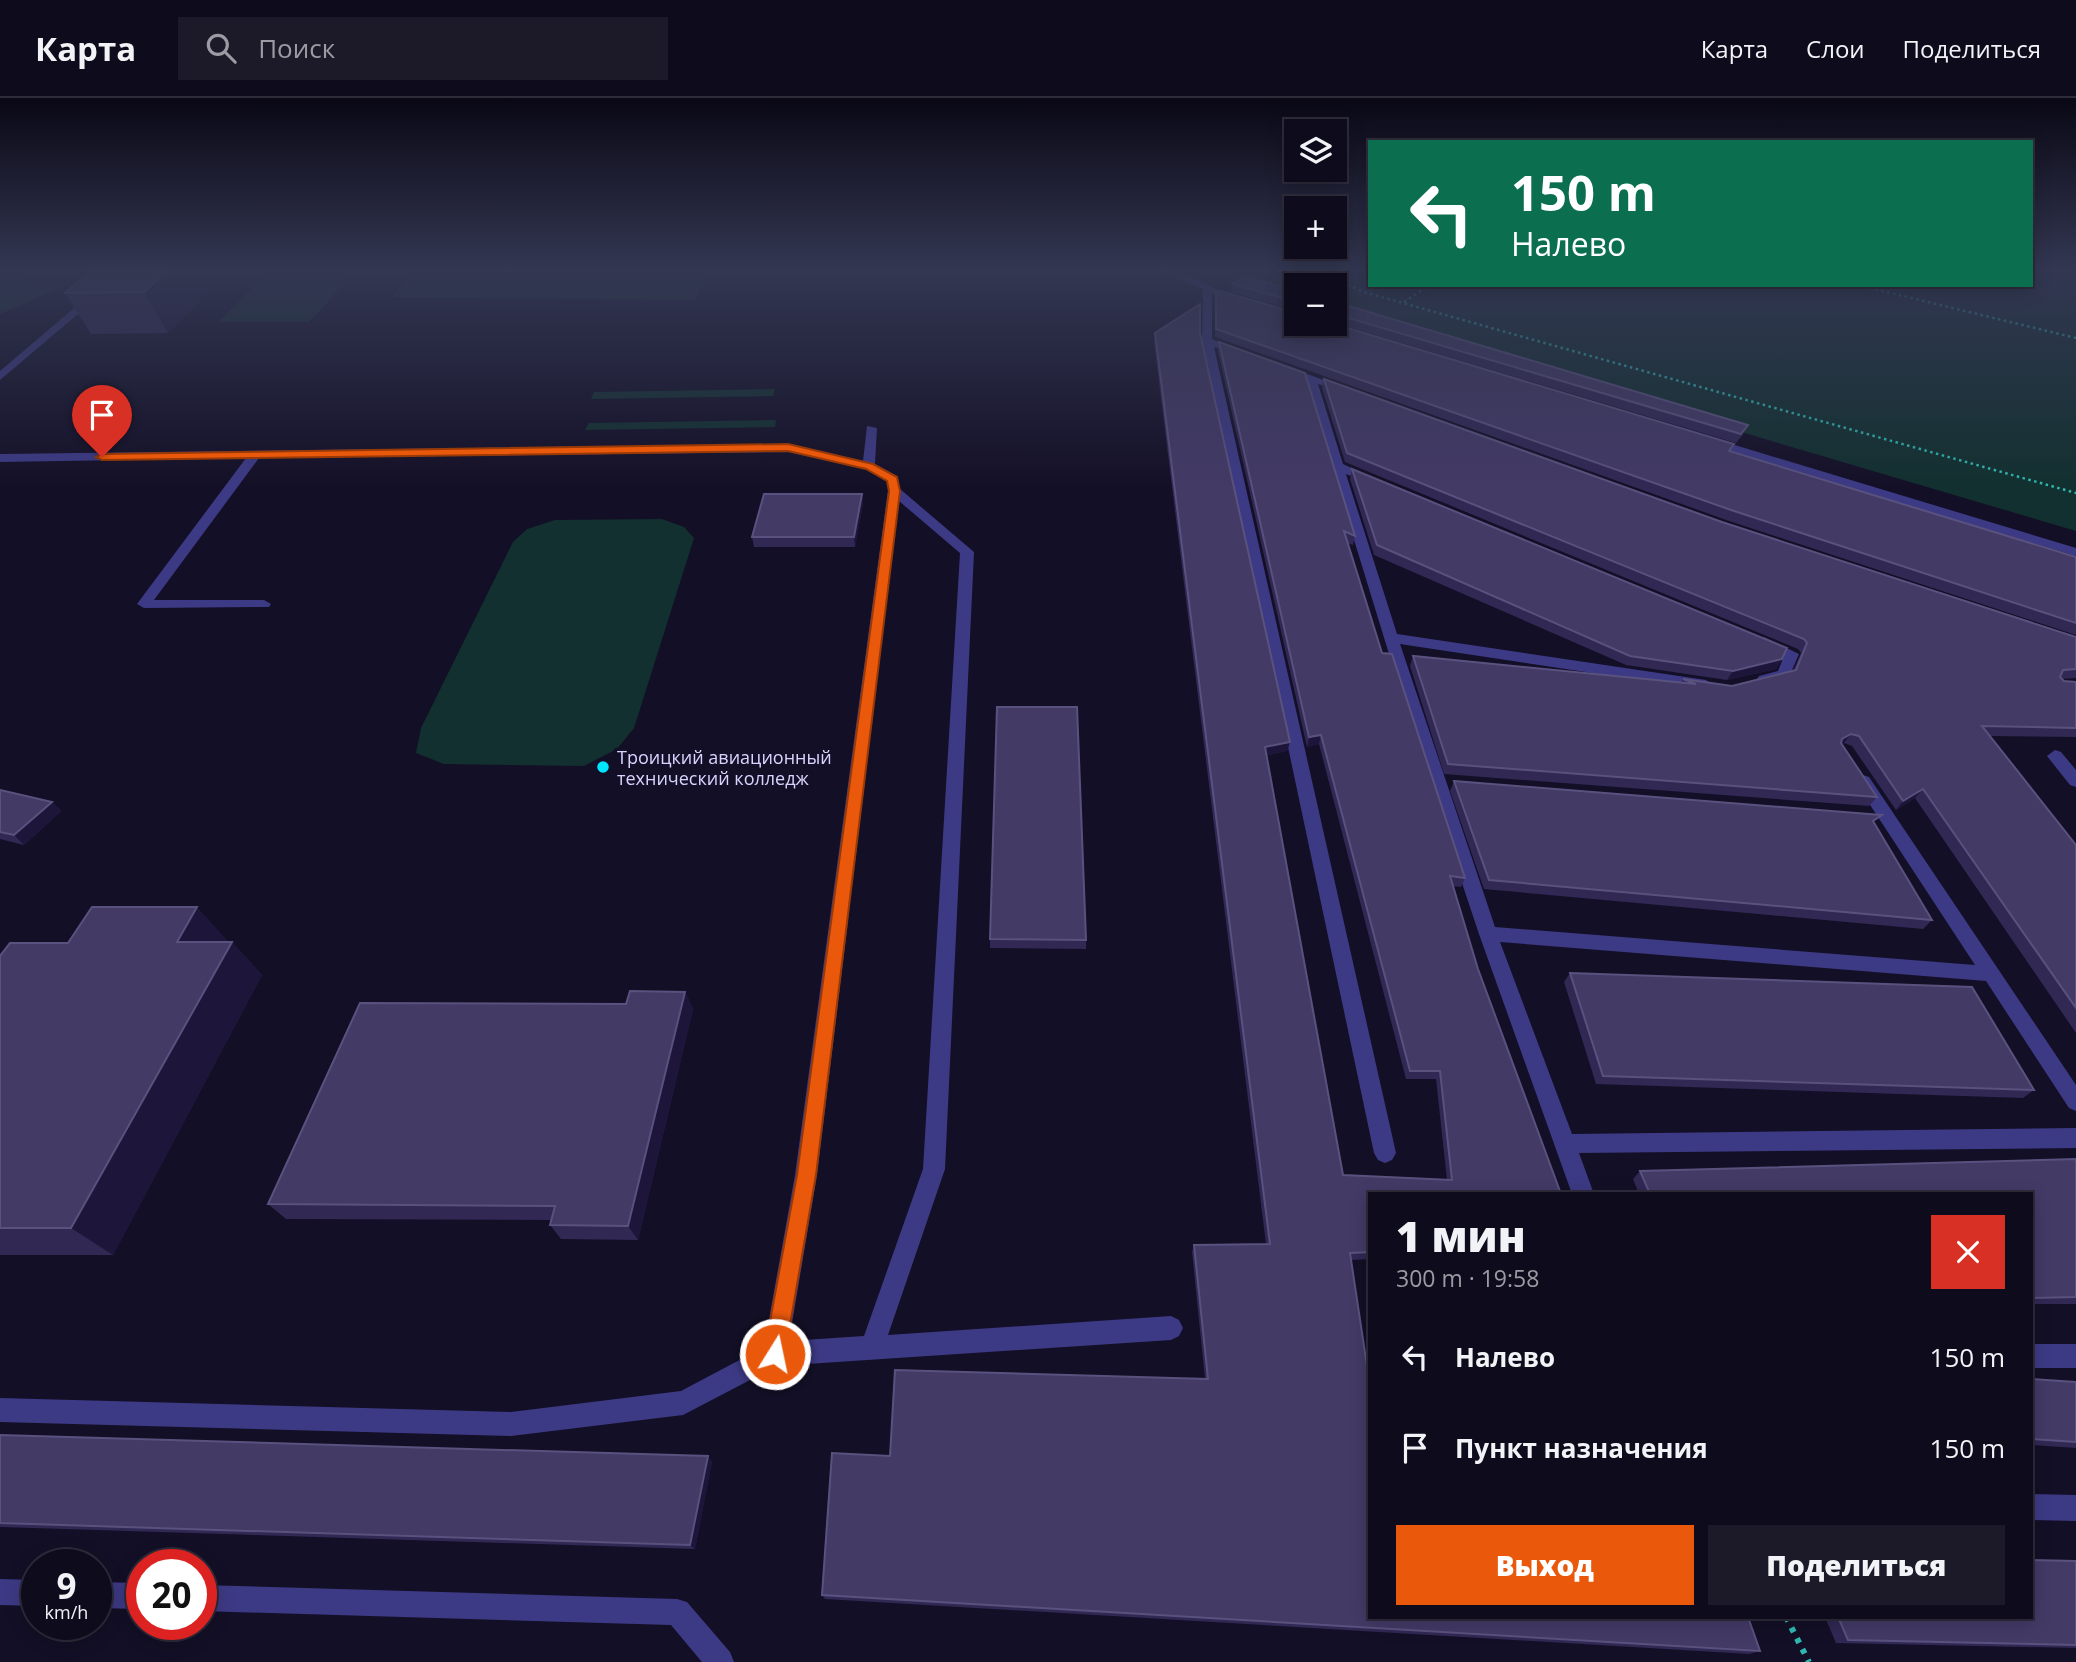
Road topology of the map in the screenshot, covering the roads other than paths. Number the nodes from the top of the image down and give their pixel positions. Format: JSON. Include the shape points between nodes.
{"nodes":[{"id":1,"x":40,"y":343,"type":"edge"},
{"id":2,"x":1207,"y":343,"type":"edge"},
{"id":3,"x":1212,"y":343,"type":"edge"},
{"id":4,"x":0,"y":377,"type":"edge"},
{"id":5,"x":1310,"y":378,"type":"junction"},
{"id":6,"x":1362,"y":396,"type":"edge"},
{"id":7,"x":871,"y":428,"type":"dead end"},
{"id":8,"x":1704,"y":440,"type":"edge"},
{"id":9,"x":255,"y":455,"type":"junction"},
{"id":10,"x":0,"y":458,"type":"edge"},
{"id":11,"x":869,"y":466,"type":"junction"},
{"id":12,"x":1337,"y":466,"type":"junction"},
{"id":13,"x":1388,"y":487,"type":"edge"},
{"id":14,"x":894,"y":491,"type":"junction"},
{"id":15,"x":2076,"y":552,"type":"edge"},
{"id":16,"x":264,"y":604,"type":"dead end"},
{"id":17,"x":1392,"y":638,"type":"junction"},
{"id":18,"x":1754,"y":638,"type":"edge"},
{"id":19,"x":1750,"y":683,"type":"edge"},
{"id":20,"x":1727,"y":688,"type":"edge"},
{"id":21,"x":2054,"y":756,"type":"dead end"},
{"id":22,"x":1851,"y":761,"type":"edge"},
{"id":23,"x":2076,"y":781,"type":"edge"},
{"id":24,"x":1858,"y":814,"type":"edge"},
{"id":25,"x":1885,"y":816,"type":"junction"},
{"id":26,"x":1488,"y":934,"type":"junction"},
{"id":27,"x":1990,"y":974,"type":"junction"},
{"id":28,"x":2076,"y":1102,"type":"edge"},
{"id":29,"x":2076,"y":1138,"type":"edge"},
{"id":30,"x":1565,"y":1144,"type":"junction"},
{"id":31,"x":1385,"y":1153,"type":"dead end"},
{"id":32,"x":1583,"y":1192,"type":"edge"},
{"id":33,"x":1171,"y":1328,"type":"dead end"},
{"id":34,"x":871,"y":1349,"type":"junction"},
{"id":35,"x":775,"y":1354,"type":"junction"},
{"id":36,"x":2033,"y":1356,"type":"edge"},
{"id":37,"x":2076,"y":1356,"type":"edge"},
{"id":38,"x":0,"y":1409,"type":"edge"},
{"id":39,"x":2033,"y":1507,"type":"edge"},
{"id":40,"x":2076,"y":1508,"type":"edge"},
{"id":41,"x":0,"y":1592,"type":"edge"},
{"id":42,"x":21,"y":1593,"type":"edge"},
{"id":43,"x":217,"y":1598,"type":"edge"},
{"id":44,"x":720,"y":1662,"type":"edge"}],
"edges":[{"from":1,"to":4,"type":"lane"},
{"from":2,"to":31,"type":"lane"},
{"from":3,"to":5,"type":"lane"},
{"from":5,"to":6,"type":"lane"},
{"from":5,"to":12,"type":"lane"},
{"from":7,"to":11,"type":"lane"},
{"from":8,"to":15,"type":"lane"},
{"from":9,"to":10,"type":"lane"},
{"from":9,"to":11,"type":"lane","via":[[788,447]]},
{"from":9,"to":16,"type":"lane","via":[[144,604]]},
{"from":11,"to":14,"type":"lane","via":[[893,479]]},
{"from":12,"to":13,"type":"lane"},
{"from":12,"to":17,"type":"lane"},
{"from":14,"to":34,"type":"lane","via":[[967,552],[934,1169]]},
{"from":14,"to":35,"type":"lane","via":[[806,1175]]},
{"from":17,"to":20,"type":"lane"},
{"from":17,"to":26,"type":"lane","via":[[1443,782]]},
{"from":18,"to":19,"type":"lane","via":[[1792,654],[1784,674]]},
{"from":21,"to":23,"type":"lane"},
{"from":22,"to":25,"type":"lane"},
{"from":24,"to":25,"type":"lane"},
{"from":25,"to":27,"type":"lane"},
{"from":26,"to":27,"type":"lane"},
{"from":26,"to":30,"type":"lane"},
{"from":27,"to":28,"type":"lane"},
{"from":29,"to":30,"type":"lane"},
{"from":30,"to":32,"type":"lane"},
{"from":33,"to":34,"type":"lane"},
{"from":34,"to":35,"type":"lane"},
{"from":35,"to":38,"type":"lane","via":[[683,1403],[511,1424]]},
{"from":36,"to":37,"type":"lane"},
{"from":39,"to":40,"type":"lane"},
{"from":41,"to":42,"type":"lane"},
{"from":43,"to":44,"type":"lane","via":[[677,1612]]}]}
